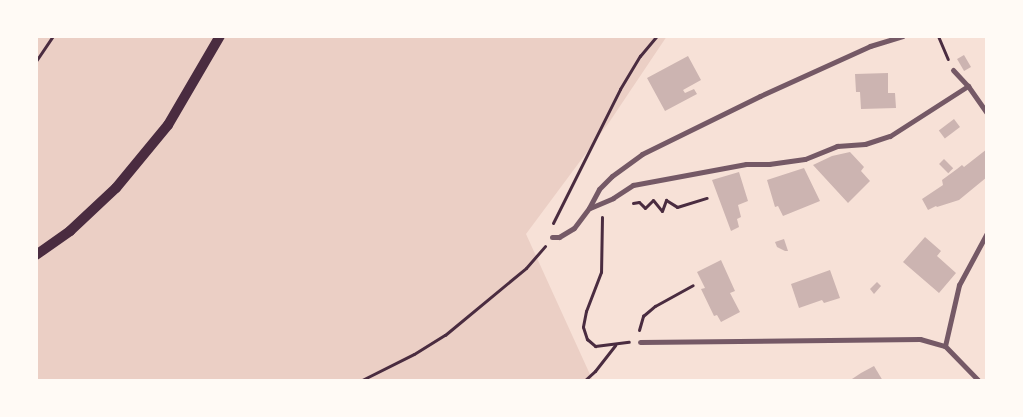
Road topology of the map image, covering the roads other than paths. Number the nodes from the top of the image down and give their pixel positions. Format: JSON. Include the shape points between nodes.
{"nodes":[{"id":1,"x":220,"y":36,"type":"edge"},
{"id":2,"x":902,"y":36,"type":"edge"},
{"id":3,"x":952,"y":70,"type":"road end"},
{"id":4,"x":968,"y":86,"type":"junction"},
{"id":5,"x":987,"y":113,"type":"edge"},
{"id":6,"x":589,"y":208,"type":"junction"},
{"id":7,"x":987,"y":233,"type":"edge"},
{"id":8,"x":552,"y":238,"type":"road end"},
{"id":9,"x":36,"y":255,"type":"edge"},
{"id":10,"x":640,"y":342,"type":"road end"},
{"id":11,"x":945,"y":346,"type":"junction"},
{"id":12,"x":979,"y":381,"type":"edge"}],
"edges":[{"from":1,"to":9,"type":"main road","via":[[168,125],[116,188],[70,231]]},
{"from":2,"to":6,"type":"street","via":[[861,50],[642,154],[599,189]]},
{"from":3,"to":4,"type":"street"},
{"from":4,"to":5,"type":"street"},
{"from":4,"to":6,"type":"street","via":[[890,136],[865,144],[837,146],[805,159],[746,164],[633,185]]},
{"from":6,"to":8,"type":"street","via":[[574,228]]},
{"from":7,"to":11,"type":"street","via":[[959,286]]},
{"from":10,"to":11,"type":"street","via":[[920,339]]},
{"from":11,"to":12,"type":"street"}]}
